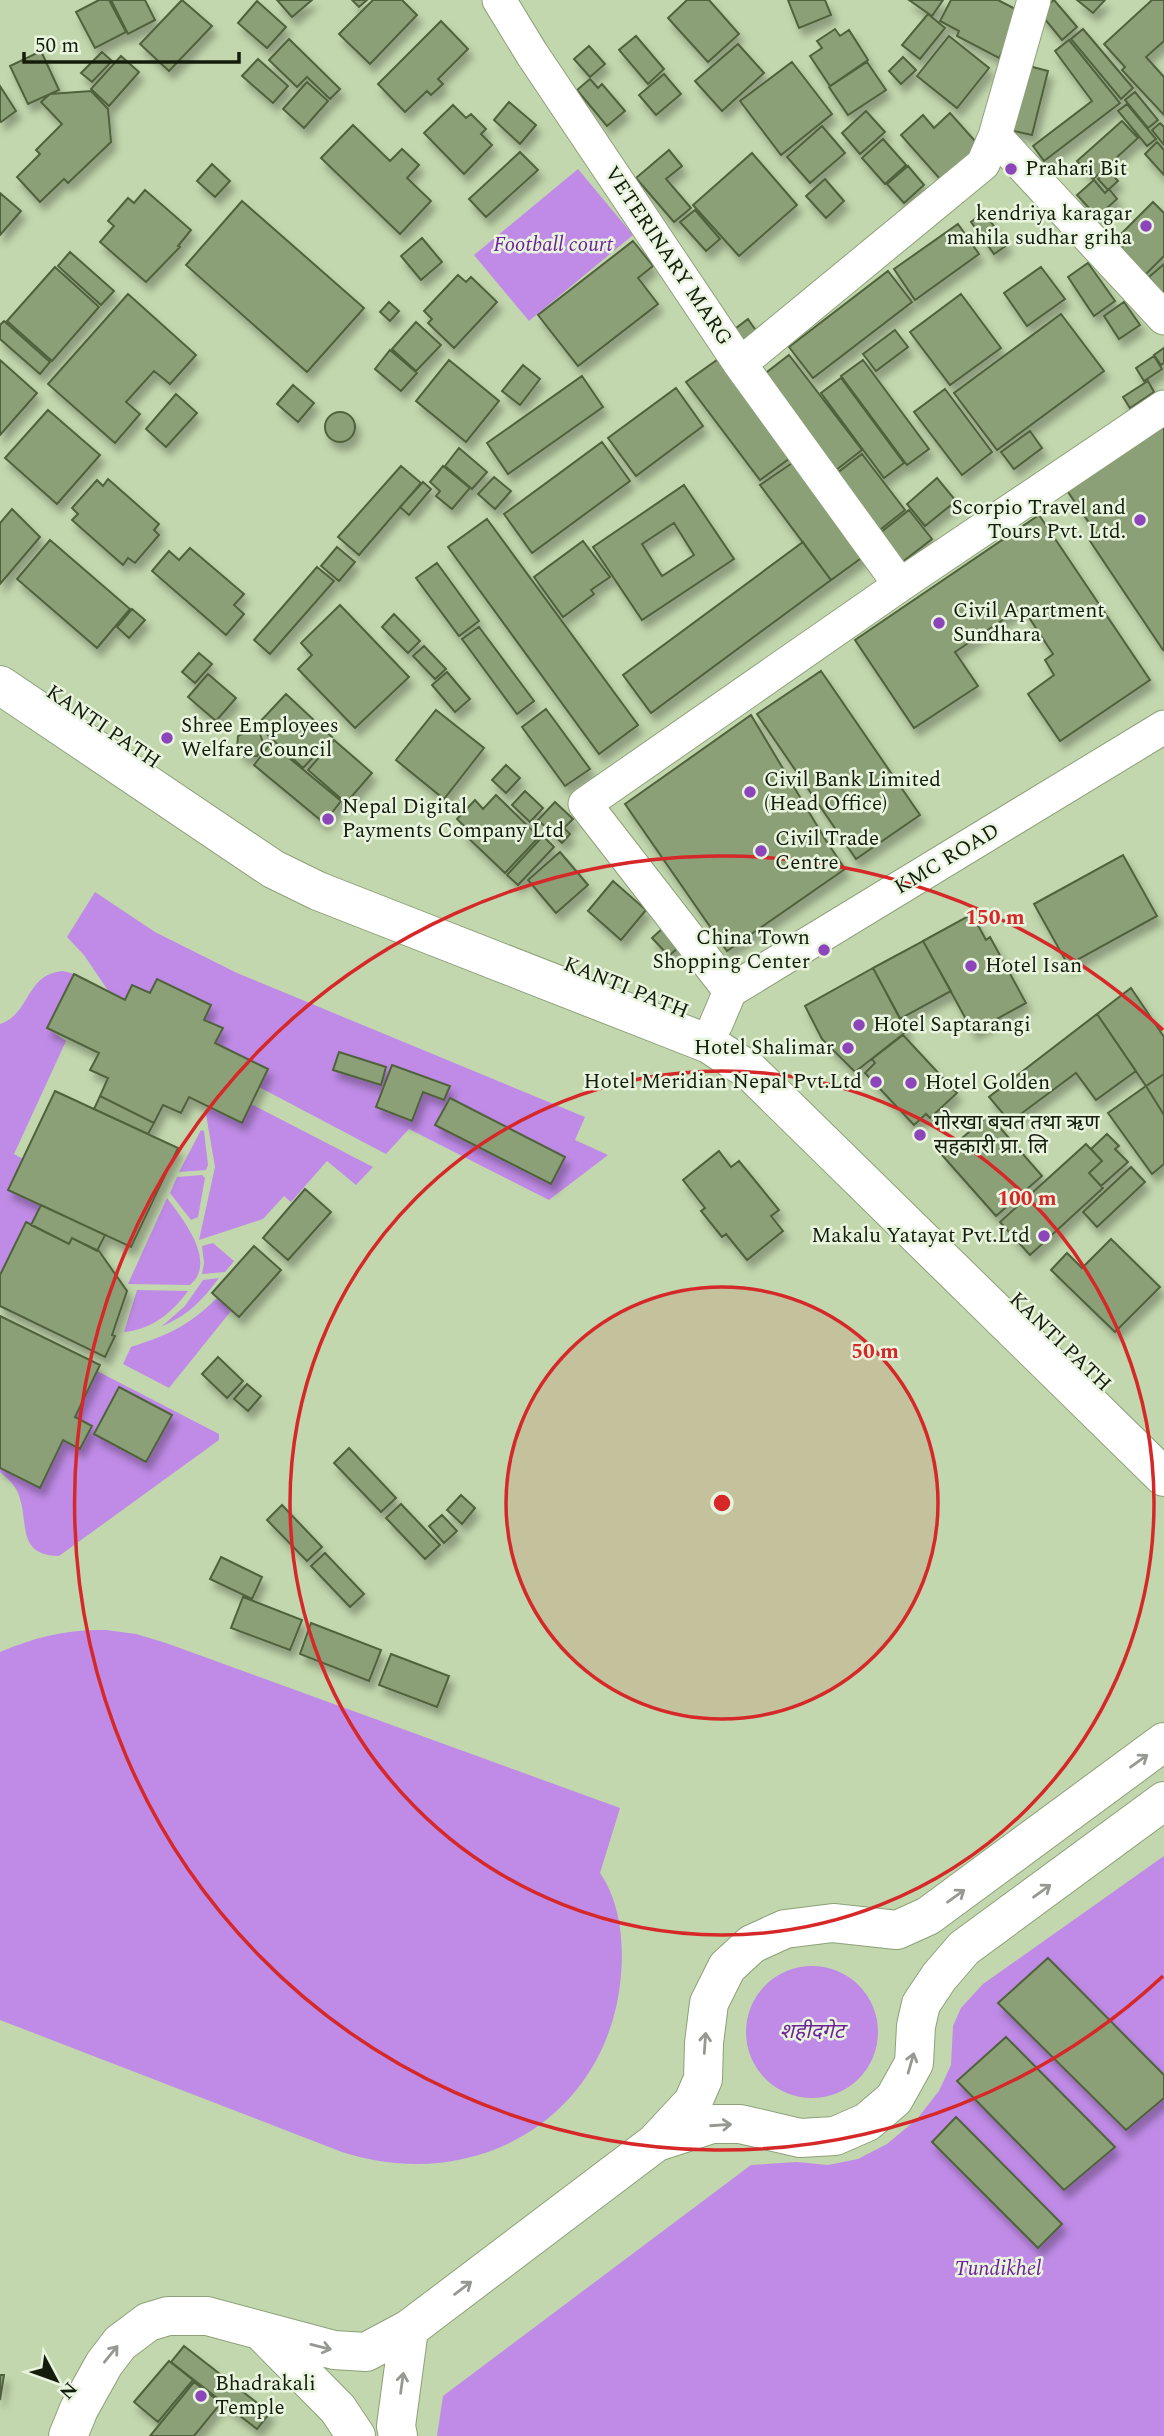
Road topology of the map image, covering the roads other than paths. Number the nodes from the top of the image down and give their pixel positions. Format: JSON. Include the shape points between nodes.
{"nodes":[{"id":1,"x":499,"y":0,"type":"edge"},
{"id":2,"x":1034,"y":0,"type":"edge"},
{"id":3,"x":995,"y":136,"type":"junction"},
{"id":4,"x":1164,"y":318,"type":"edge"},
{"id":5,"x":740,"y":364,"type":"junction"},
{"id":6,"x":1164,"y":407,"type":"edge"},
{"id":7,"x":900,"y":585,"type":"junction"},
{"id":8,"x":0,"y":657,"type":"edge"},
{"id":9,"x":0,"y":685,"type":"edge"},
{"id":10,"x":1164,"y":727,"type":"edge"},
{"id":11,"x":723,"y":1008,"type":"junction"},
{"id":12,"x":1164,"y":1443,"type":"edge"},
{"id":13,"x":1164,"y":1477,"type":"edge"},
{"id":14,"x":1164,"y":1742,"type":"edge"},
{"id":15,"x":1164,"y":1801,"type":"edge"},
{"id":16,"x":655,"y":2143,"type":"junction"},
{"id":17,"x":409,"y":2329,"type":"junction"},
{"id":18,"x":264,"y":2333,"type":"junction"},
{"id":19,"x":68,"y":2436,"type":"edge"},
{"id":20,"x":356,"y":2436,"type":"edge"},
{"id":21,"x":398,"y":2436,"type":"edge"}],
"edges":[{"from":1,"to":5,"type":"street","name":"VETERINARY MARG"},
{"from":2,"to":3,"type":"street","name":"VETERINARY MARG"},
{"from":3,"to":4,"type":"street"},
{"from":3,"to":5,"type":"street","name":"VETERINARY MARG","via":[[983,164]]},
{"from":5,"to":7,"type":"street"},
{"from":6,"to":7,"type":"street"},
{"from":7,"to":11,"type":"street","via":[[585,804]]},
{"from":8,"to":11,"type":"main road","name":"KANTI PATH","via":[[292,854],[572,967]]},
{"from":9,"to":13,"type":"main road","via":[[273,869],[709,1044],[731,1057],[830,1148]]},
{"from":10,"to":11,"type":"street","name":"KMC ROAD"},
{"from":11,"to":12,"type":"main road","name":"KANTI PATH","via":[[743,1037]]},
{"from":16,"to":14,"type":"main road","one_way":true,"via":[[693,2102],[703,2079],[709,2003],[727,1967],[752,1944],[785,1929],[833,1923],[897,1930],[928,1916]]},
{"from":16,"to":15,"type":"main road","one_way":true,"via":[[712,2124],[740,2124],[800,2138],[835,2136],[867,2122],[901,2087],[914,2063],[921,2004],[964,1948]]},
{"from":17,"to":16,"type":"main road","one_way":true},
{"from":18,"to":17,"type":"main road","one_way":true,"via":[[334,2350],[366,2352]]},
{"from":21,"to":17,"type":"main road","one_way":true},
{"from":19,"to":18,"type":"main road","one_way":true,"via":[[104,2364],[120,2343],[148,2322],[168,2316],[207,2316]]},
{"from":18,"to":20,"type":"main road","via":[[338,2409]]}]}
